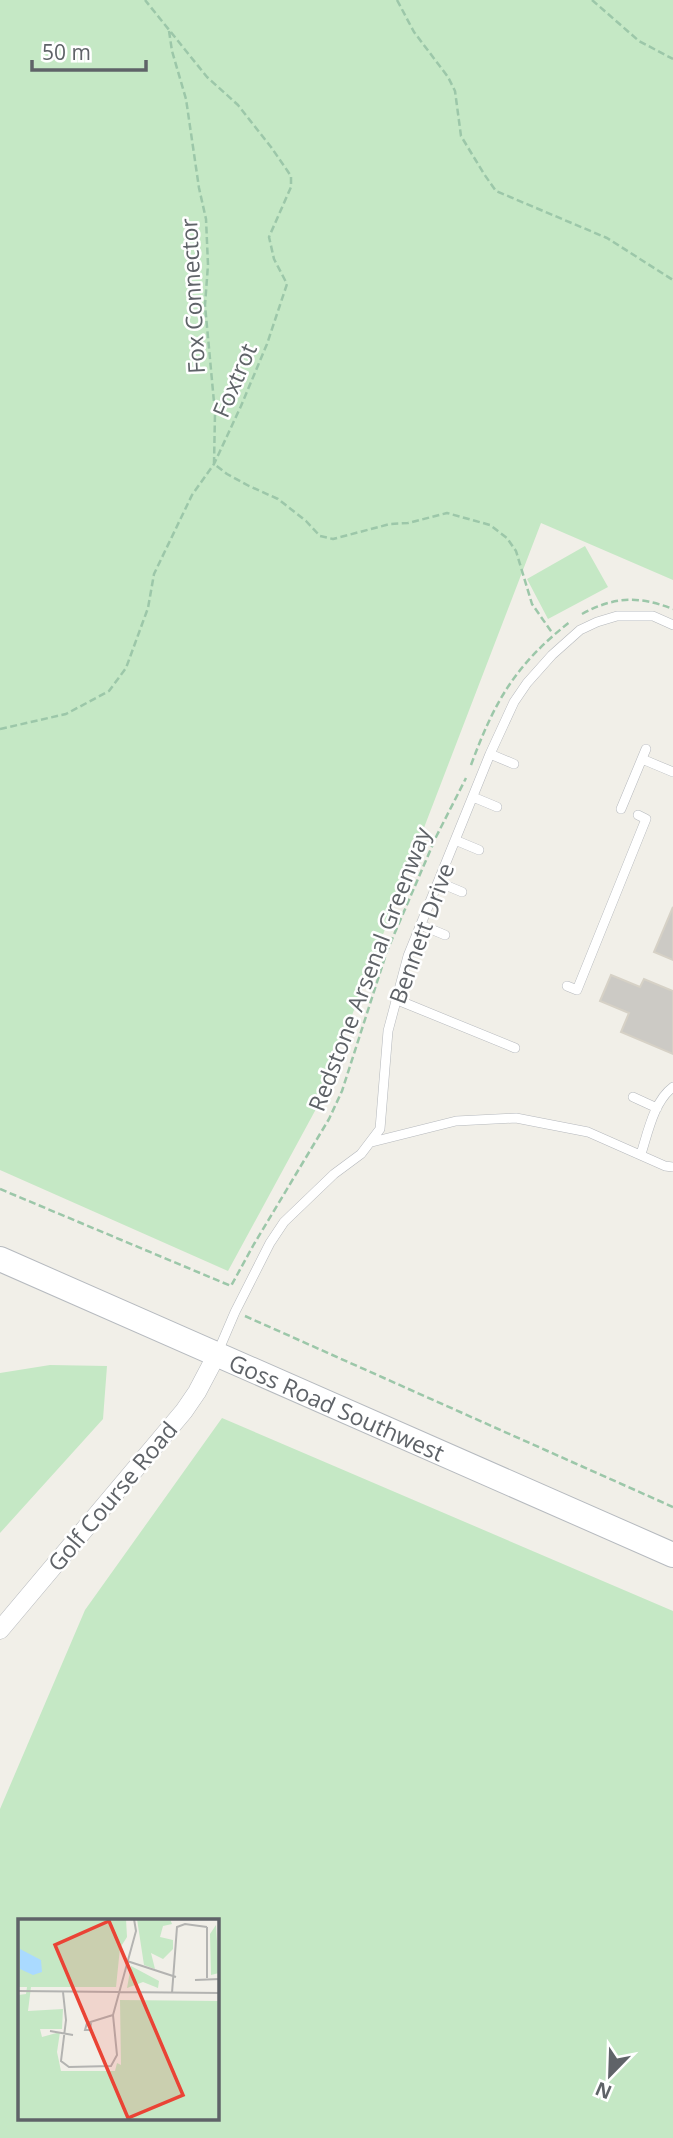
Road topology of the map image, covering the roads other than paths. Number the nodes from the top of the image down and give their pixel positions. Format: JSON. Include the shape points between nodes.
{"nodes":[{"id":1,"x":673,"y":625,"type":"edge"},
{"id":2,"x":646,"y":749,"type":"dead end"},
{"id":3,"x":490,"y":754,"type":"junction"},
{"id":4,"x":642,"y":759,"type":"junction"},
{"id":5,"x":514,"y":764,"type":"dead end"},
{"id":6,"x":673,"y":772,"type":"edge"},
{"id":7,"x":472,"y":797,"type":"junction"},
{"id":8,"x":497,"y":807,"type":"dead end"},
{"id":9,"x":621,"y":809,"type":"dead end"},
{"id":10,"x":638,"y":815,"type":"dead end"},
{"id":11,"x":455,"y":840,"type":"junction"},
{"id":12,"x":479,"y":850,"type":"dead end"},
{"id":13,"x":438,"y":882,"type":"junction"},
{"id":14,"x":462,"y":892,"type":"dead end"},
{"id":15,"x":421,"y":925,"type":"junction"},
{"id":16,"x":445,"y":935,"type":"dead end"},
{"id":17,"x":567,"y":986,"type":"dead end"},
{"id":18,"x":395,"y":999,"type":"junction"},
{"id":19,"x":515,"y":1048,"type":"dead end"},
{"id":20,"x":673,"y":1087,"type":"edge"},
{"id":21,"x":633,"y":1097,"type":"dead end"},
{"id":22,"x":657,"y":1108,"type":"junction"},
{"id":23,"x":372,"y":1142,"type":"junction"},
{"id":24,"x":640,"y":1154,"type":"junction"},
{"id":25,"x":673,"y":1167,"type":"edge"},
{"id":26,"x":0,"y":1259,"type":"edge"},
{"id":27,"x":216,"y":1356,"type":"junction"},
{"id":28,"x":673,"y":1555,"type":"edge"},
{"id":29,"x":0,"y":1630,"type":"edge"}],
"edges":[{"from":1,"to":3,"type":"lane","name":"Bennett Drive","via":[[653,616],[617,616],[580,630],[527,683]]},
{"from":2,"to":4,"type":"lane"},
{"from":3,"to":5,"type":"lane"},
{"from":3,"to":7,"type":"lane","name":"Bennett Drive"},
{"from":4,"to":6,"type":"lane"},
{"from":4,"to":9,"type":"lane"},
{"from":7,"to":8,"type":"lane"},
{"from":7,"to":11,"type":"lane","name":"Bennett Drive"},
{"from":10,"to":17,"type":"lane","via":[[646,819],[589,946],[577,990]]},
{"from":11,"to":12,"type":"lane"},
{"from":11,"to":13,"type":"lane","name":"Bennett Drive"},
{"from":13,"to":14,"type":"lane"},
{"from":13,"to":15,"type":"lane","name":"Bennett Drive"},
{"from":15,"to":16,"type":"lane"},
{"from":15,"to":18,"type":"lane","name":"Bennett Drive"},
{"from":18,"to":19,"type":"lane"},
{"from":18,"to":23,"type":"lane","name":"Bennett Drive","via":[[384,1065],[383,1114]]},
{"from":20,"to":22,"type":"lane"},
{"from":21,"to":22,"type":"lane"},
{"from":22,"to":24,"type":"lane"},
{"from":23,"to":24,"type":"lane","via":[[456,1121],[516,1118],[588,1132]]},
{"from":23,"to":27,"type":"lane","name":"Bennett Drive","via":[[285,1222],[270,1243]]},
{"from":24,"to":25,"type":"lane"},
{"from":26,"to":27,"type":"street","name":"Goss Road Southwest"},
{"from":27,"to":28,"type":"street","name":"Goss Road Southwest"},
{"from":27,"to":29,"type":"street","name":"Golf Course Road","via":[[184,1411]]}]}
